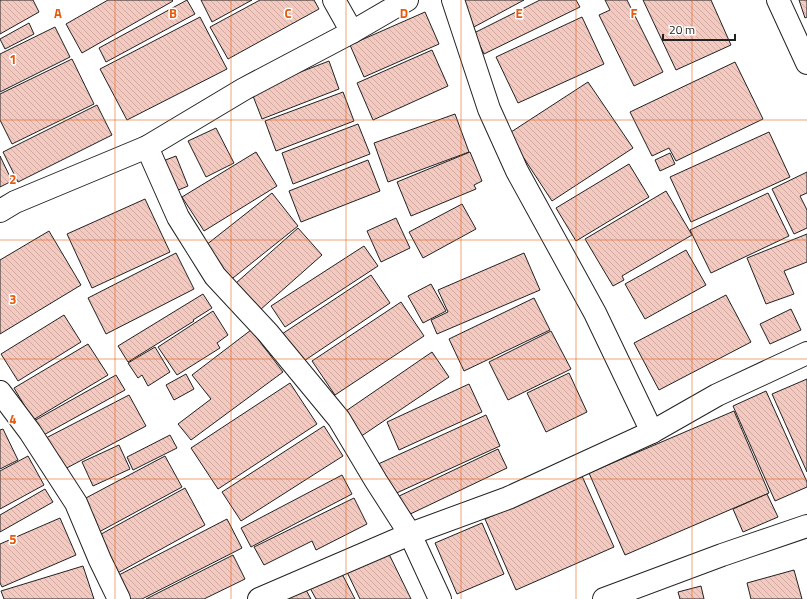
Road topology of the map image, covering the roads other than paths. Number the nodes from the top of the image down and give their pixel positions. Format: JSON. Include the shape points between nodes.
{"nodes":[{"id":1,"x":334,"y":0,"type":"edge"},
{"id":2,"x":407,"y":0,"type":"edge"},
{"id":3,"x":453,"y":0,"type":"edge"},
{"id":4,"x":778,"y":0,"type":"edge"},
{"id":5,"x":352,"y":32,"type":"junction"},
{"id":6,"x":807,"y":63,"type":"edge"},
{"id":7,"x":147,"y":147,"type":"junction"},
{"id":8,"x":0,"y":211,"type":"edge"},
{"id":9,"x":807,"y":353,"type":"edge"},
{"id":10,"x":0,"y":392,"type":"edge"},
{"id":11,"x":652,"y":432,"type":"junction"},
{"id":12,"x":807,"y":526,"type":"edge"},
{"id":13,"x":410,"y":534,"type":"junction"},
{"id":14,"x":119,"y":599,"type":"edge"},
{"id":15,"x":259,"y":599,"type":"edge"},
{"id":16,"x":440,"y":599,"type":"edge"},
{"id":17,"x":604,"y":599,"type":"edge"}],
"edges":[{"from":1,"to":5,"type":"street"},
{"from":2,"to":5,"type":"street"},
{"from":3,"to":11,"type":"street","via":[[489,109],[517,171],[595,313]]},
{"from":4,"to":6,"type":"street"},
{"from":5,"to":7,"type":"street","via":[[244,89]]},
{"from":7,"to":8,"type":"street","via":[[15,202]]},
{"from":7,"to":13,"type":"street","via":[[178,217],[215,276],[268,333],[339,419]]},
{"from":9,"to":11,"type":"street","via":[[717,395]]},
{"from":10,"to":14,"type":"street","via":[[30,432],[76,503]]},
{"from":11,"to":13,"type":"street","via":[[508,498]]},
{"from":12,"to":17,"type":"street"},
{"from":13,"to":15,"type":"street"},
{"from":13,"to":16,"type":"street"}]}
